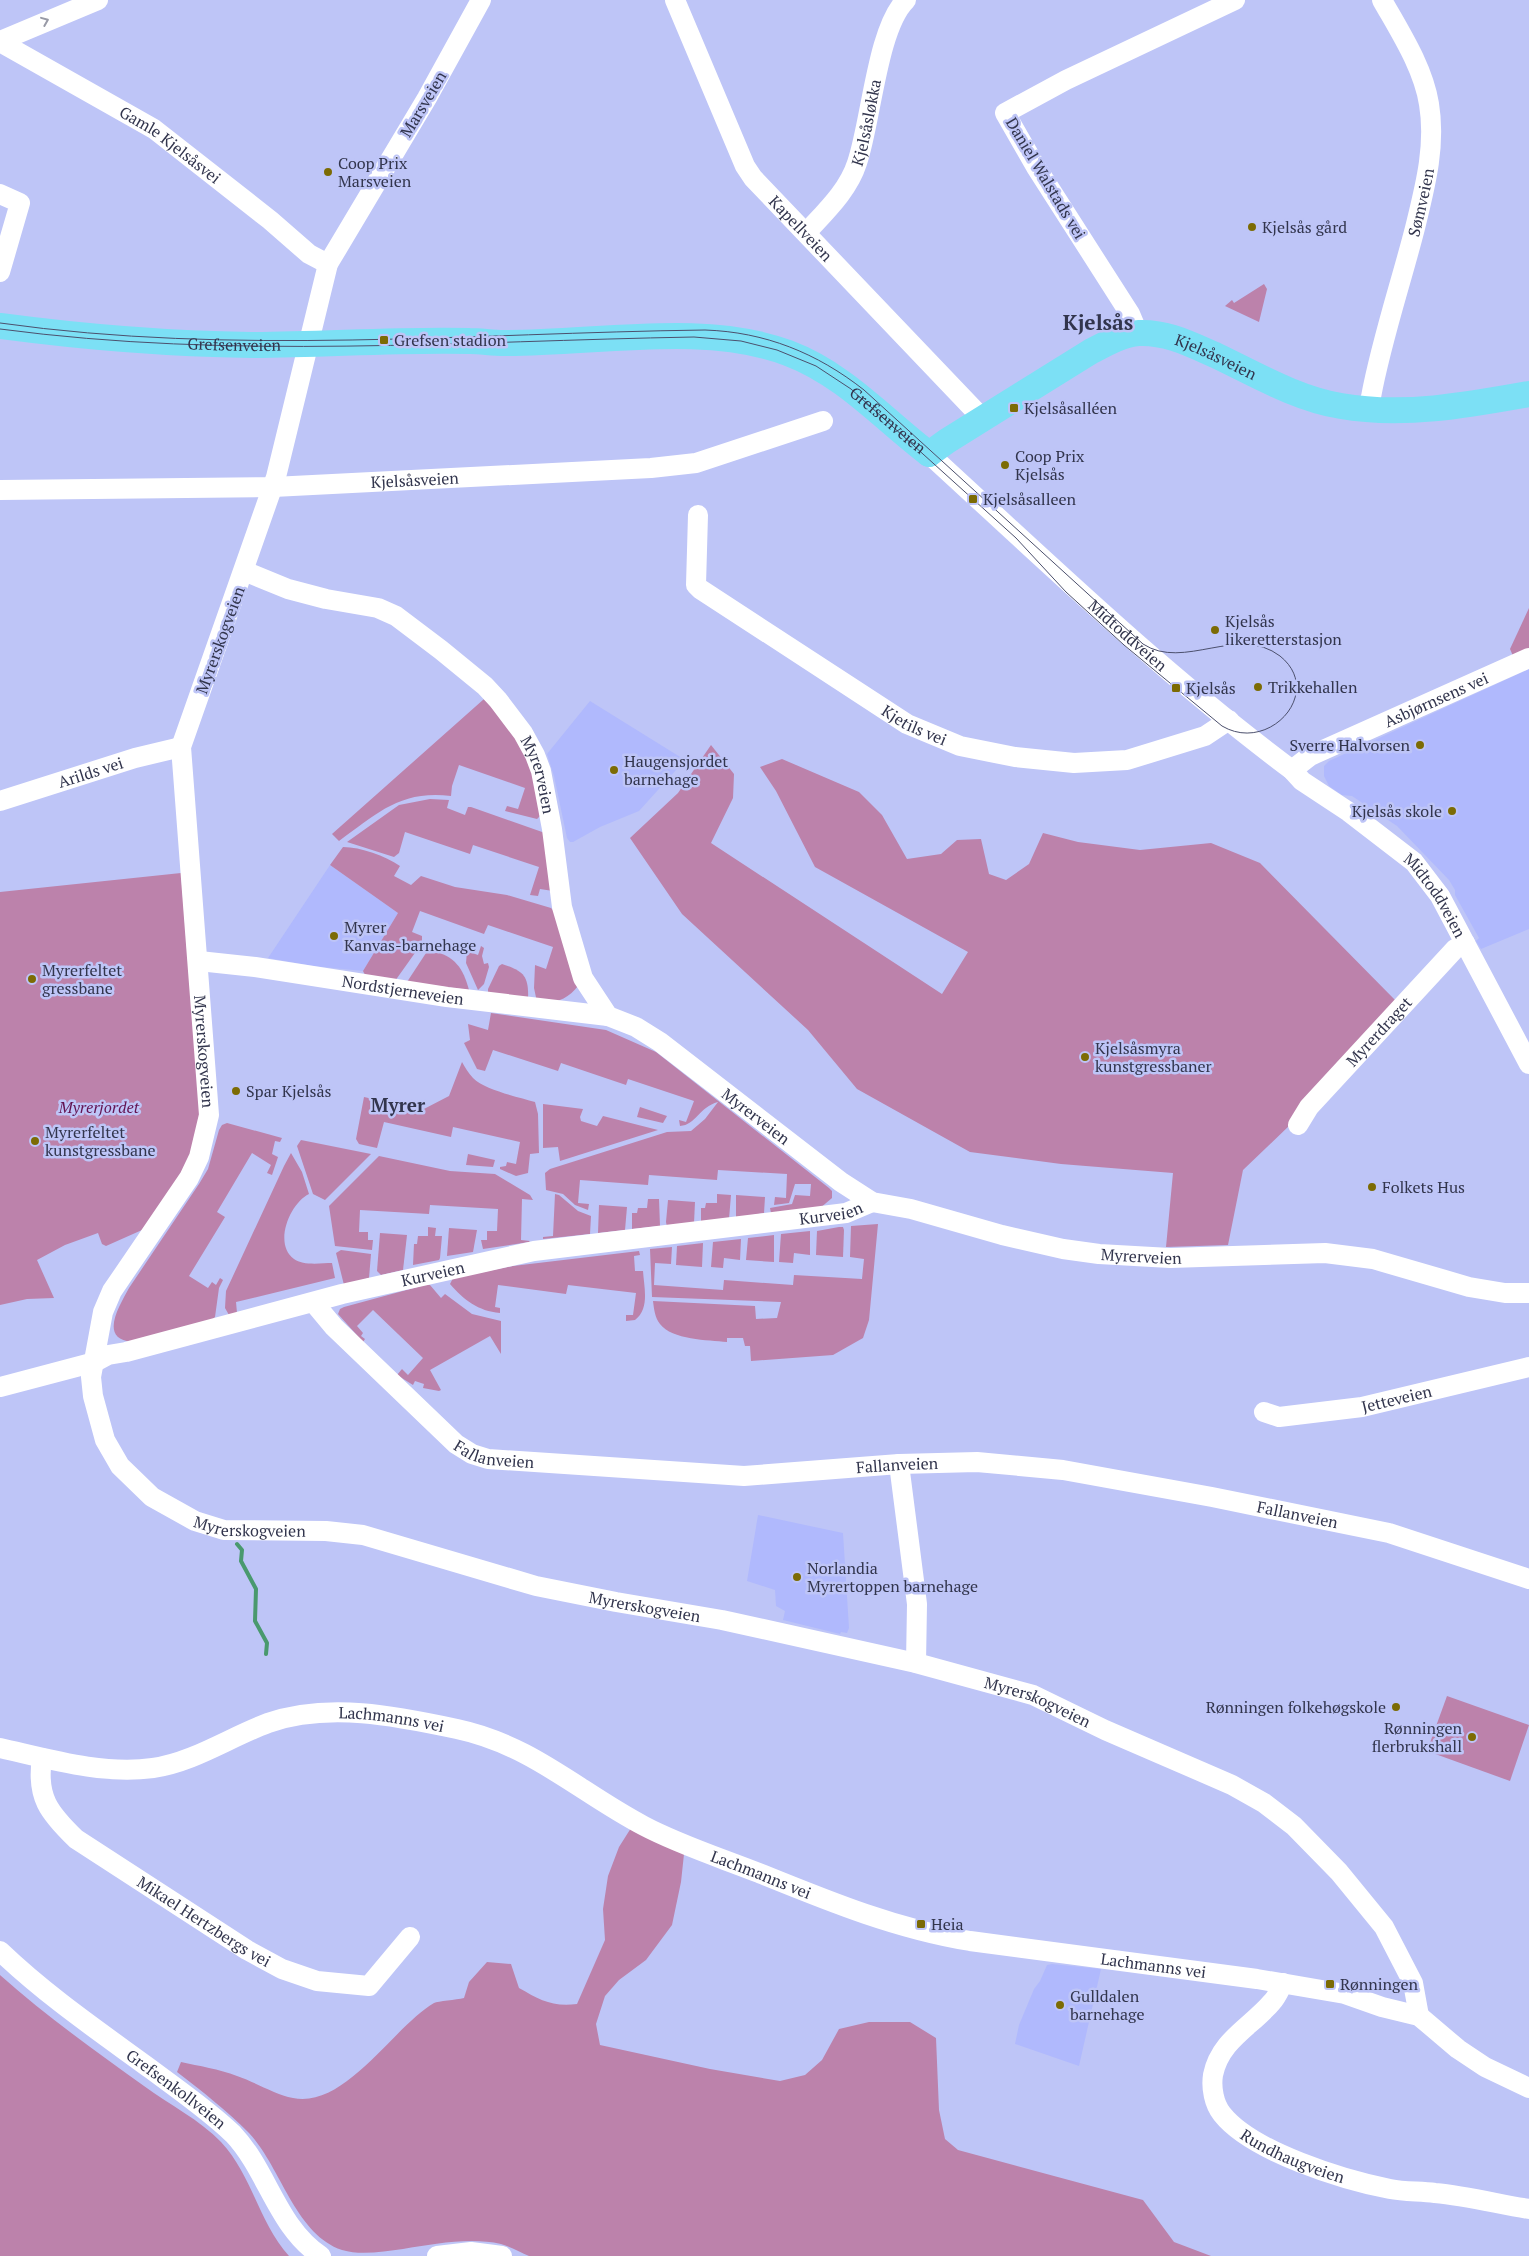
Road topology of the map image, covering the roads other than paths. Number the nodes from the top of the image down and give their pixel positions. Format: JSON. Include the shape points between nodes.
{"nodes":[{"id":1,"x":98,"y":0,"type":"edge"},
{"id":2,"x":481,"y":0,"type":"edge"},
{"id":3,"x":675,"y":0,"type":"edge"},
{"id":4,"x":906,"y":0,"type":"edge"},
{"id":5,"x":1235,"y":0,"type":"edge"},
{"id":6,"x":1382,"y":0,"type":"edge"},
{"id":7,"x":0,"y":41,"type":"edge"},
{"id":8,"x":0,"y":194,"type":"edge"},
{"id":9,"x":806,"y":233,"type":"junction"},
{"id":10,"x":328,"y":264,"type":"junction"},
{"id":11,"x":0,"y":272,"type":"edge"},
{"id":12,"x":0,"y":326,"type":"edge"},
{"id":13,"x":1138,"y":333,"type":"junction"},
{"id":14,"x":308,"y":345,"type":"junction"},
{"id":15,"x":1529,"y":394,"type":"edge"},
{"id":16,"x":1366,"y":409,"type":"junction"},
{"id":17,"x":983,"y":419,"type":"junction"},
{"id":18,"x":823,"y":421,"type":"dead end"},
{"id":19,"x":929,"y":454,"type":"junction"},
{"id":20,"x":273,"y":487,"type":"junction"},
{"id":21,"x":0,"y":490,"type":"edge"},
{"id":22,"x":698,"y":515,"type":"dead end"},
{"id":23,"x":244,"y":572,"type":"junction"},
{"id":24,"x":1529,"y":658,"type":"edge"},
{"id":25,"x":1229,"y":720,"type":"junction"},
{"id":26,"x":181,"y":747,"type":"junction"},
{"id":27,"x":1292,"y":770,"type":"junction"},
{"id":28,"x":0,"y":801,"type":"edge"},
{"id":29,"x":1465,"y":943,"type":"junction"},
{"id":30,"x":199,"y":961,"type":"junction"},
{"id":31,"x":608,"y":1016,"type":"junction"},
{"id":32,"x":1529,"y":1064,"type":"edge"},
{"id":33,"x":1298,"y":1125,"type":"dead end"},
{"id":34,"x":872,"y":1202,"type":"junction"},
{"id":35,"x":1529,"y":1294,"type":"edge"},
{"id":36,"x":314,"y":1303,"type":"junction"},
{"id":37,"x":95,"y":1362,"type":"junction"},
{"id":38,"x":1529,"y":1367,"type":"edge"},
{"id":39,"x":0,"y":1387,"type":"edge"},
{"id":40,"x":1264,"y":1412,"type":"dead end"},
{"id":41,"x":899,"y":1464,"type":"junction"},
{"id":42,"x":1529,"y":1579,"type":"edge"},
{"id":43,"x":916,"y":1663,"type":"junction"},
{"id":44,"x":0,"y":1748,"type":"edge"},
{"id":45,"x":42,"y":1758,"type":"junction"},
{"id":46,"x":410,"y":1937,"type":"dead end"},
{"id":47,"x":0,"y":1951,"type":"edge"},
{"id":48,"x":1283,"y":1983,"type":"junction"},
{"id":49,"x":1420,"y":2016,"type":"junction"},
{"id":50,"x":1529,"y":2088,"type":"edge"},
{"id":51,"x":1529,"y":2209,"type":"edge"},
{"id":52,"x":321,"y":2256,"type":"edge"},
{"id":53,"x":437,"y":2256,"type":"edge"},
{"id":54,"x":502,"y":2256,"type":"edge"}],
"edges":[{"from":7,"to":1,"type":"street","one_way":true},
{"from":2,"to":10,"type":"street","name":"Marsveien"},
{"from":3,"to":9,"type":"street","name":"Kapellveien","via":[[746,166],[763,190]]},
{"from":4,"to":9,"type":"street","name":"Kjelsåsløkka","via":[[892,21],[884,43],[857,163],[843,191]]},
{"from":5,"to":13,"type":"street","name":"Daniel Walstads vei","via":[[1066,80],[1005,113],[1130,314]]},
{"from":6,"to":16,"type":"street","name":"Sømveien","via":[[1425,86],[1431,139],[1427,179]]},
{"from":7,"to":10,"type":"street","name":"Gamle Kjelsåsvei","via":[[154,129],[302,248]]},
{"from":8,"to":11,"type":"street","via":[[20,203]]},
{"from":9,"to":17,"type":"street","name":"Kapellveien"},
{"from":10,"to":14,"type":"street","name":"Marsveien"},
{"from":12,"to":14,"type":"main road","name":"Grefsenveien","via":[[162,341]]},
{"from":13,"to":16,"type":"main road","name":"Kjelsåsveien","via":[[1179,339],[1295,392],[1323,402]]},
{"from":13,"to":17,"type":"main road","name":"Kjelsåsveien","via":[[1102,346]]},
{"from":14,"to":19,"type":"main road","name":"Grefsenveien","via":[[469,341],[505,331],[656,324],[717,324],[760,330],[805,346],[848,370],[912,427]]},
{"from":14,"to":20,"type":"street","name":"Myrerskogveien"},
{"from":15,"to":16,"type":"main road","name":"Kjelsåsveien","via":[[1448,407]]},
{"from":17,"to":19,"type":"main road","name":"Kjelsåsveien"},
{"from":18,"to":20,"type":"street","name":"Kjelsåsveien","via":[[696,463]]},
{"from":19,"to":25,"type":"street","name":"Midtoddveien","via":[[1142,647]]},
{"from":20,"to":21,"type":"street","name":"Kjelsåsveien"},
{"from":20,"to":23,"type":"street","name":"Myrerskogveien"},
{"from":22,"to":25,"type":"street","name":"Kjetils vei","via":[[696,585],[700,589],[907,724],[960,746],[1015,757],[1074,763],[1127,760],[1205,736]]},
{"from":23,"to":26,"type":"street","name":"Myrerskogveien"},
{"from":23,"to":31,"type":"street","name":"Myrerveien","via":[[288,589],[378,608],[396,616],[485,686],[498,700],[523,734],[541,771],[562,907],[583,978]]},
{"from":24,"to":27,"type":"street","name":"Asbjørnsens vei","via":[[1310,756]]},
{"from":25,"to":27,"type":"street","name":"Midtoddveien"},
{"from":26,"to":28,"type":"street","name":"Arilds vei","via":[[135,758]]},
{"from":26,"to":30,"type":"street","name":"Myrerskogveien"},
{"from":27,"to":29,"type":"street","name":"Midtoddveien","via":[[1302,781],[1414,862],[1440,896]]},
{"from":29,"to":32,"type":"street","name":"Midtoddveien"},
{"from":29,"to":33,"type":"street","name":"Myrerdraget","via":[[1455,949],[1363,1048],[1309,1107]]},
{"from":30,"to":31,"type":"street","name":"Nordstjerneveien","via":[[255,966],[447,997]]},
{"from":30,"to":37,"type":"street","name":"Myrerskogveien","via":[[209,1115],[205,1134],[189,1178],[112,1291],[102,1312]]},
{"from":31,"to":34,"type":"street","name":"Myrerveien","via":[[636,1027],[660,1042],[840,1182]]},
{"from":34,"to":35,"type":"street","name":"Myrerveien","via":[[1081,1252],[1170,1258],[1325,1253],[1373,1259],[1469,1287]]},
{"from":34,"to":36,"type":"street","name":"Kurveien","via":[[846,1213],[534,1251]]},
{"from":36,"to":37,"type":"street","name":"Kurveien","via":[[108,1355]]},
{"from":36,"to":41,"type":"street","name":"Fallanveien","via":[[334,1327],[456,1444],[472,1454],[488,1458],[744,1476]]},
{"from":37,"to":39,"type":"street","name":"Kurveien"},
{"from":37,"to":43,"type":"street","name":"Myrerskogveien","via":[[91,1376],[93,1396],[105,1440],[120,1466],[152,1497],[208,1526],[240,1531],[326,1531],[363,1535],[536,1586],[722,1620]]},
{"from":38,"to":40,"type":"street","name":"Jetteveien","via":[[1362,1407],[1279,1417]]},
{"from":41,"to":42,"type":"street","name":"Fallanveien","via":[[1006,1464],[1064,1470],[1175,1490],[1390,1533]]},
{"from":41,"to":43,"type":"street","via":[[917,1604]]},
{"from":43,"to":49,"type":"street","name":"Myrerskogveien","via":[[1033,1695],[1232,1785],[1264,1803],[1294,1826],[1374,1913],[1409,1972]]},
{"from":44,"to":45,"type":"street","name":"Lachmanns vei"},
{"from":45,"to":46,"type":"street","name":"Mikael Hertzbergs vei","via":[[41,1786],[46,1802],[54,1817],[76,1838],[247,1950],[282,1969],[317,1981],[369,1986]]},
{"from":45,"to":48,"type":"street","name":"Lachmanns vei","via":[[121,1770],[152,1768],[186,1759],[267,1724],[324,1712],[365,1714],[443,1726],[478,1734],[522,1751],[657,1832],[888,1922],[970,1941]]},
{"from":47,"to":52,"type":"street","name":"Grefsenkollveien","via":[[52,1996],[194,2101],[232,2134],[255,2165],[291,2227]]},
{"from":48,"to":49,"type":"street","name":"Lachmanns vei","via":[[1345,1994]]},
{"from":48,"to":51,"type":"street","name":"Rundhaugveien","via":[[1272,2002],[1224,2047],[1216,2065],[1214,2097],[1227,2120],[1258,2143],[1353,2180],[1390,2189],[1435,2192]]},
{"from":49,"to":50,"type":"street","name":"Lachmanns vei","via":[[1458,2049],[1485,2067]]},
{"from":53,"to":54,"type":"street","via":[[471,2252]]}]}
